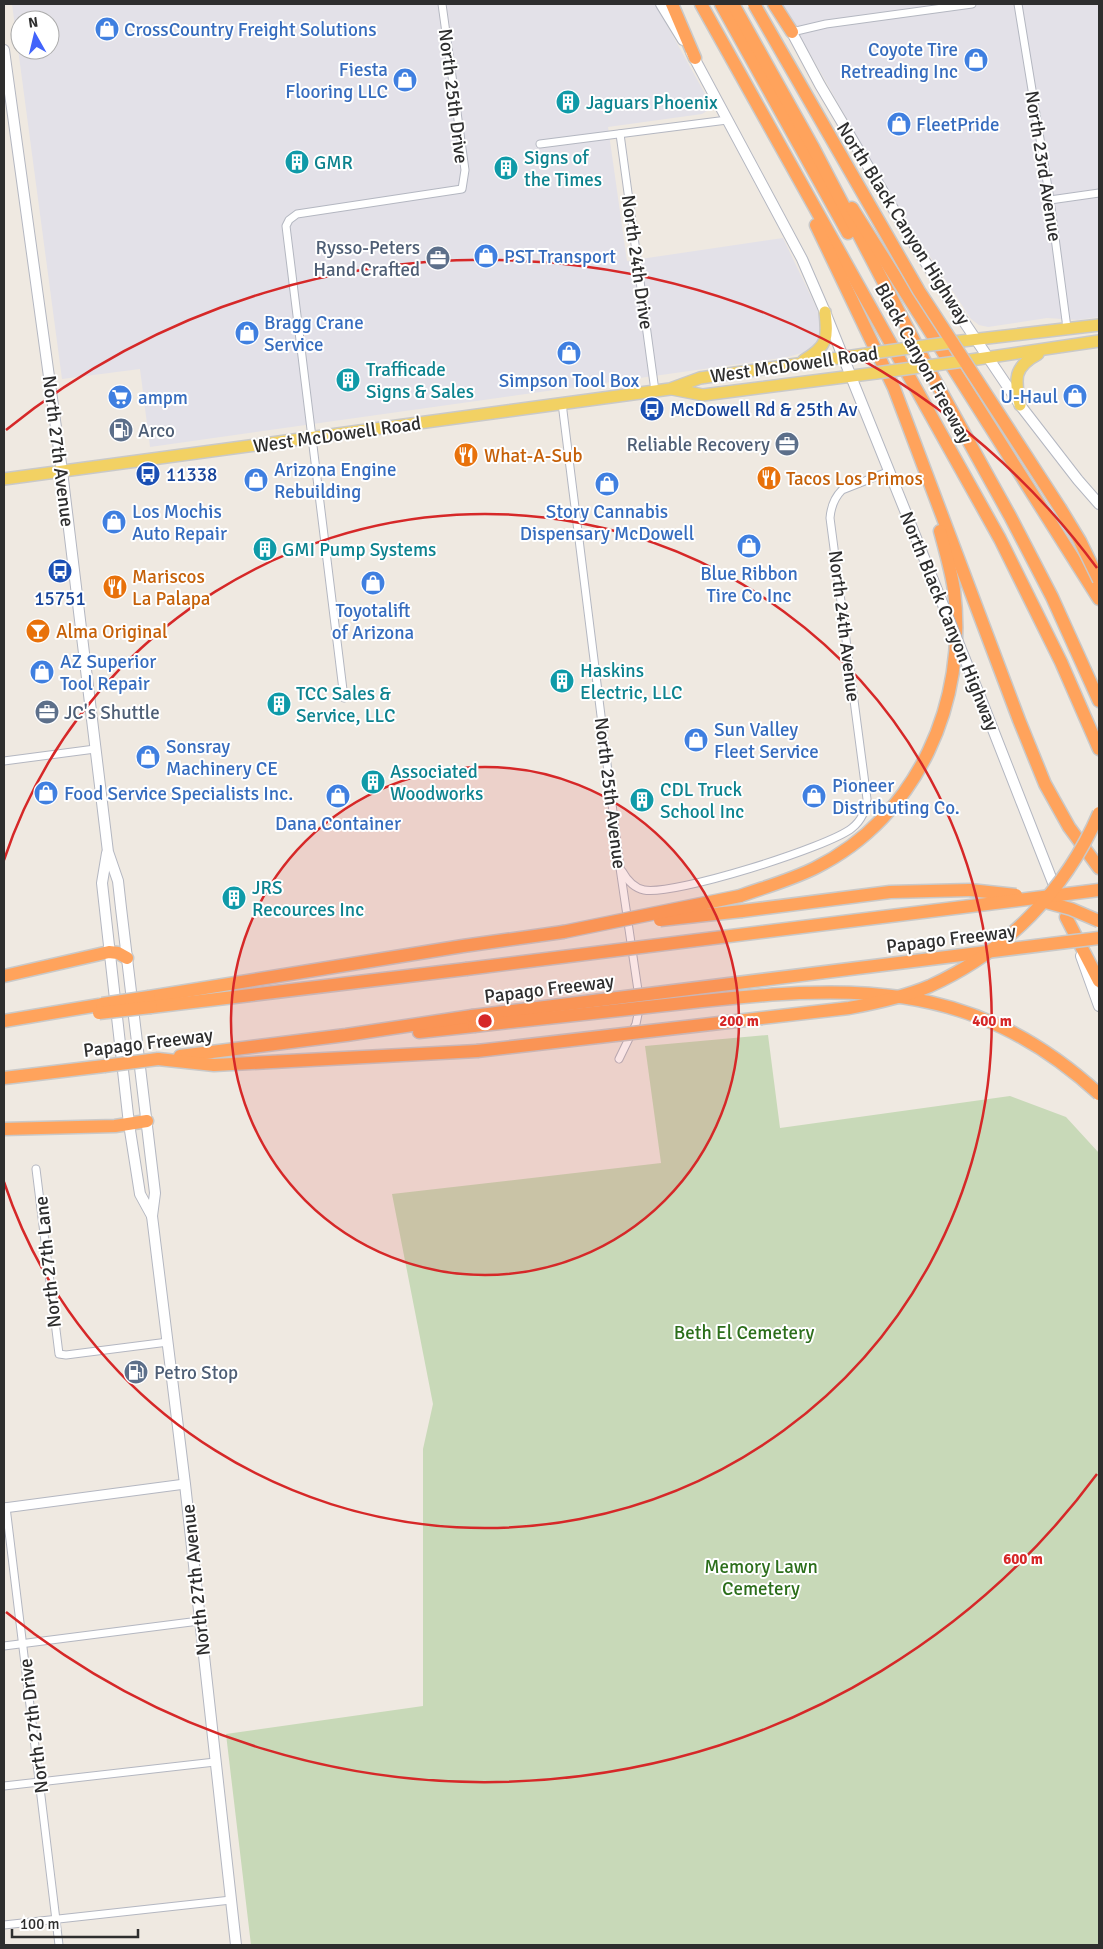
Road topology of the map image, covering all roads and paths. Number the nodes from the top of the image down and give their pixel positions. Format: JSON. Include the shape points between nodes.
{"nodes":[{"id":1,"x":442,"y":4,"type":"edge"},
{"id":2,"x":661,"y":4,"type":"edge"},
{"id":3,"x":672,"y":4,"type":"edge"},
{"id":4,"x":701,"y":4,"type":"edge"},
{"id":5,"x":721,"y":4,"type":"edge"},
{"id":6,"x":733,"y":4,"type":"edge"},
{"id":7,"x":754,"y":4,"type":"edge"},
{"id":8,"x":775,"y":4,"type":"edge"},
{"id":9,"x":972,"y":4,"type":"edge"},
{"id":10,"x":1018,"y":4,"type":"edge"},
{"id":11,"x":792,"y":32,"type":"junction"},
{"id":12,"x":4,"y":50,"type":"edge"},
{"id":13,"x":695,"y":58,"type":"junction"},
{"id":14,"x":727,"y":120,"type":"junction"},
{"id":15,"x":620,"y":134,"type":"junction"},
{"id":16,"x":777,"y":141,"type":"junction"},
{"id":17,"x":540,"y":144,"type":"dead end"},
{"id":18,"x":814,"y":149,"type":"junction"},
{"id":19,"x":1099,"y":193,"type":"edge"},
{"id":20,"x":1050,"y":200,"type":"junction"},
{"id":21,"x":825,"y":312,"type":"junction"},
{"id":22,"x":1099,"y":325,"type":"edge"},
{"id":23,"x":1067,"y":328,"type":"junction"},
{"id":24,"x":976,"y":339,"type":"junction"},
{"id":25,"x":1099,"y":341,"type":"edge"},
{"id":26,"x":1045,"y":350,"type":"junction"},
{"id":27,"x":842,"y":357,"type":"junction"},
{"id":28,"x":990,"y":359,"type":"junction"},
{"id":29,"x":799,"y":363,"type":"junction"},
{"id":30,"x":850,"y":376,"type":"junction"},
{"id":31,"x":670,"y":389,"type":"junction"},
{"id":32,"x":655,"y":390,"type":"junction"},
{"id":33,"x":562,"y":403,"type":"junction"},
{"id":34,"x":1020,"y":405,"type":"junction"},
{"id":35,"x":312,"y":437,"type":"junction"},
{"id":36,"x":62,"y":471,"type":"junction"},
{"id":37,"x":890,"y":471,"type":"junction"},
{"id":38,"x":4,"y":479,"type":"edge"},
{"id":39,"x":928,"y":482,"type":"junction"},
{"id":40,"x":1099,"y":504,"type":"edge"},
{"id":41,"x":1019,"y":533,"type":"junction"},
{"id":42,"x":1099,"y":580,"type":"edge"},
{"id":43,"x":1099,"y":599,"type":"edge"},
{"id":44,"x":344,"y":698,"type":"dead end"},
{"id":45,"x":1099,"y":701,"type":"edge"},
{"id":46,"x":95,"y":749,"type":"junction"},
{"id":47,"x":1099,"y":749,"type":"edge"},
{"id":48,"x":4,"y":761,"type":"edge"},
{"id":49,"x":1099,"y":813,"type":"edge"},
{"id":50,"x":108,"y":852,"type":"junction"},
{"id":51,"x":620,"y":868,"type":"junction"},
{"id":52,"x":1099,"y":868,"type":"edge"},
{"id":53,"x":1099,"y":890,"type":"edge"},
{"id":54,"x":1066,"y":917,"type":"junction"},
{"id":55,"x":1099,"y":920,"type":"edge"},
{"id":56,"x":563,"y":932,"type":"junction"},
{"id":57,"x":1099,"y":938,"type":"edge"},
{"id":58,"x":109,"y":952,"type":"junction"},
{"id":59,"x":127,"y":958,"type":"junction"},
{"id":60,"x":4,"y":976,"type":"edge"},
{"id":61,"x":1099,"y":981,"type":"edge"},
{"id":62,"x":150,"y":1002,"type":"junction"},
{"id":63,"x":1099,"y":1006,"type":"edge"},
{"id":64,"x":473,"y":1021,"type":"junction"},
{"id":65,"x":4,"y":1022,"type":"edge"},
{"id":66,"x":158,"y":1059,"type":"junction"},
{"id":67,"x":619,"y":1060,"type":"dead end"},
{"id":68,"x":4,"y":1078,"type":"edge"},
{"id":69,"x":1099,"y":1094,"type":"edge"},
{"id":70,"x":147,"y":1121,"type":"junction"},
{"id":71,"x":129,"y":1124,"type":"junction"},
{"id":72,"x":4,"y":1129,"type":"edge"},
{"id":73,"x":36,"y":1170,"type":"dead end"},
{"id":74,"x":152,"y":1216,"type":"junction"},
{"id":75,"x":168,"y":1342,"type":"junction"},
{"id":76,"x":185,"y":1484,"type":"junction"},
{"id":77,"x":5,"y":1507,"type":"edge"},
{"id":78,"x":199,"y":1622,"type":"junction"},
{"id":79,"x":23,"y":1644,"type":"junction"},
{"id":80,"x":4,"y":1646,"type":"edge"},
{"id":81,"x":215,"y":1762,"type":"junction"},
{"id":82,"x":39,"y":1782,"type":"junction"},
{"id":83,"x":4,"y":1786,"type":"edge"},
{"id":84,"x":231,"y":1900,"type":"junction"},
{"id":85,"x":56,"y":1919,"type":"junction"},
{"id":86,"x":4,"y":1925,"type":"edge"},
{"id":87,"x":59,"y":1945,"type":"edge"},
{"id":88,"x":236,"y":1945,"type":"edge"}],
"edges":[{"from":1,"to":35,"type":"street","name":"North 25th Drive","via":[[465,170],[462,189],[297,214],[288,220],[286,226]]},
{"from":2,"to":13,"type":"main road","name":"North Black Canyon Highway"},
{"from":3,"to":13,"type":"highway"},
{"from":4,"to":16,"type":"highway","name":"Black Canyon Freeway"},
{"from":5,"to":41,"type":"highway","via":[[997,506],[1011,529]]},
{"from":6,"to":18,"type":"highway","name":"Black Canyon Freeway"},
{"from":7,"to":42,"type":"highway","bridge":true,"via":[[919,291],[1055,500]]},
{"from":8,"to":11,"type":"highway"},
{"from":9,"to":11,"type":"street","via":[[826,24]]},
{"from":10,"to":20,"type":"street","name":"North 23rd Avenue"},
{"from":11,"to":24,"type":"main road","name":"North Black Canyon Highway","via":[[914,244]]},
{"from":12,"to":36,"type":"main road","name":"North 27th Avenue"},
{"from":13,"to":14,"type":"main road","name":"North Black Canyon Highway"},
{"from":14,"to":15,"type":"street"},
{"from":14,"to":21,"type":"main road","name":"North Black Canyon Highway","via":[[802,259]]},
{"from":15,"to":17,"type":"street"},
{"from":15,"to":32,"type":"street","name":"North 24th Drive"},
{"from":16,"to":39,"type":"highway","via":[[894,388]]},
{"from":16,"to":47,"type":"highway","name":"Black Canyon Freeway","via":[[1000,540],[1061,662]]},
{"from":18,"to":41,"type":"highway","name":"Black Canyon Freeway"},
{"from":18,"to":43,"type":"highway"},
{"from":19,"to":20,"type":"street"},
{"from":20,"to":23,"type":"street","name":"North 23rd Avenue"},
{"from":21,"to":27,"type":"main road","name":"North Black Canyon Highway"},
{"from":21,"to":29,"type":"main road","via":[[825,343],[818,352]]},
{"from":22,"to":23,"type":"main road","name":"West McDowell Road"},
{"from":23,"to":24,"type":"main road","name":"West McDowell Road"},
{"from":24,"to":27,"type":"main road","name":"West McDowell Road","bridge":true},
{"from":24,"to":28,"type":"main road","name":"North Black Canyon Highway"},
{"from":25,"to":26,"type":"main road","name":"West McDowell Road"},
{"from":26,"to":28,"type":"main road","name":"West McDowell Road"},
{"from":26,"to":34,"type":"main road","via":[[1027,359],[1020,368],[1017,383]]},
{"from":27,"to":29,"type":"main road","name":"West McDowell Road"},
{"from":27,"to":30,"type":"main road","name":"North Black Canyon Highway"},
{"from":28,"to":30,"type":"main road","name":"West McDowell Road","bridge":true},
{"from":28,"to":34,"type":"main road","name":"North Black Canyon Highway"},
{"from":29,"to":31,"type":"main road","name":"West McDowell Road","via":[[700,378]]},
{"from":30,"to":31,"type":"main road","name":"West McDowell Road","via":[[703,395]]},
{"from":30,"to":37,"type":"main road","name":"North Black Canyon Highway"},
{"from":31,"to":32,"type":"main road","name":"West McDowell Road"},
{"from":32,"to":33,"type":"main road","name":"West McDowell Road"},
{"from":33,"to":35,"type":"main road","name":"West McDowell Road"},
{"from":33,"to":51,"type":"street","name":"North 25th Avenue"},
{"from":34,"to":40,"type":"main road","name":"North Black Canyon Highway"},
{"from":35,"to":36,"type":"main road","name":"West McDowell Road"},
{"from":35,"to":44,"type":"street"},
{"from":36,"to":38,"type":"main road","name":"West McDowell Road"},
{"from":36,"to":46,"type":"main road","name":"North 27th Avenue"},
{"from":37,"to":51,"type":"street","name":"North 24th Avenue","via":[[842,490],[836,496],[830,518],[867,799],[863,816],[852,828],[818,845],[666,891],[641,890],[632,885]]},
{"from":37,"to":54,"type":"main road","name":"North Black Canyon Highway","bridge":true},
{"from":39,"to":52,"type":"highway","via":[[1045,784],[1069,827]]},
{"from":39,"to":56,"type":"highway","bridge":true,"via":[[954,590],[953,676],[944,717],[928,755],[891,809],[839,854],[779,883],[740,896]]},
{"from":41,"to":45,"type":"highway","name":"Black Canyon Freeway"},
{"from":46,"to":48,"type":"street"},
{"from":46,"to":50,"type":"main road","name":"North 27th Avenue"},
{"from":49,"to":66,"type":"highway","bridge":true,"via":[[1073,863],[1028,919],[966,968],[887,1000],[849,1008],[477,1051],[214,1064]]},
{"from":50,"to":58,"type":"main road","name":"North 27th Avenue","via":[[102,883]]},
{"from":50,"to":59,"type":"main road","name":"North 27th Avenue","via":[[118,881]]},
{"from":51,"to":67,"type":"street","name":"North 25th Avenue","via":[[640,1004],[636,1024]]},
{"from":53,"to":62,"type":"highway","name":"Papago Freeway","bridge":true,"via":[[466,970]]},
{"from":54,"to":61,"type":"highway"},
{"from":54,"to":63,"type":"main road","name":"North Black Canyon Highway"},
{"from":55,"to":56,"type":"highway","bridge":true,"via":[[1018,895],[970,890],[890,892]]},
{"from":56,"to":62,"type":"highway","via":[[463,946]]},
{"from":57,"to":64,"type":"highway","name":"Papago Freeway","bridge":true},
{"from":58,"to":59,"type":"highway"},
{"from":58,"to":60,"type":"highway"},
{"from":58,"to":71,"type":"main road","name":"North 27th Avenue"},
{"from":59,"to":70,"type":"main road","name":"North 27th Avenue"},
{"from":62,"to":65,"type":"highway","name":"Papago Freeway","bridge":true},
{"from":64,"to":66,"type":"highway","name":"Papago Freeway"},
{"from":64,"to":69,"type":"highway","bridge":true,"via":[[786,993],[841,991],[888,994],[952,1008],[1000,1026],[1048,1053]]},
{"from":66,"to":68,"type":"highway","name":"Papago Freeway","bridge":true},
{"from":70,"to":71,"type":"highway"},
{"from":70,"to":74,"type":"main road","name":"North 27th Avenue","via":[[155,1193]]},
{"from":71,"to":72,"type":"highway"},
{"from":71,"to":74,"type":"main road","name":"North 27th Avenue","via":[[140,1194]]},
{"from":73,"to":75,"type":"street","name":"North 27th Lane","via":[[59,1354]]},
{"from":74,"to":75,"type":"main road","name":"North 27th Avenue"},
{"from":75,"to":76,"type":"main road","name":"North 27th Avenue"},
{"from":76,"to":77,"type":"street"},
{"from":76,"to":78,"type":"main road","name":"North 27th Avenue"},
{"from":77,"to":79,"type":"street","name":"North 27th Drive"},
{"from":78,"to":79,"type":"street"},
{"from":78,"to":81,"type":"main road","name":"North 27th Avenue"},
{"from":79,"to":80,"type":"street"},
{"from":79,"to":82,"type":"street","name":"North 27th Drive"},
{"from":81,"to":82,"type":"street"},
{"from":81,"to":84,"type":"main road","name":"North 27th Avenue"},
{"from":82,"to":83,"type":"street"},
{"from":82,"to":85,"type":"street","name":"North 27th Drive"},
{"from":84,"to":85,"type":"street"},
{"from":84,"to":88,"type":"main road","name":"North 27th Avenue"},
{"from":85,"to":86,"type":"street"},
{"from":85,"to":87,"type":"street","name":"North 27th Drive"}]}
